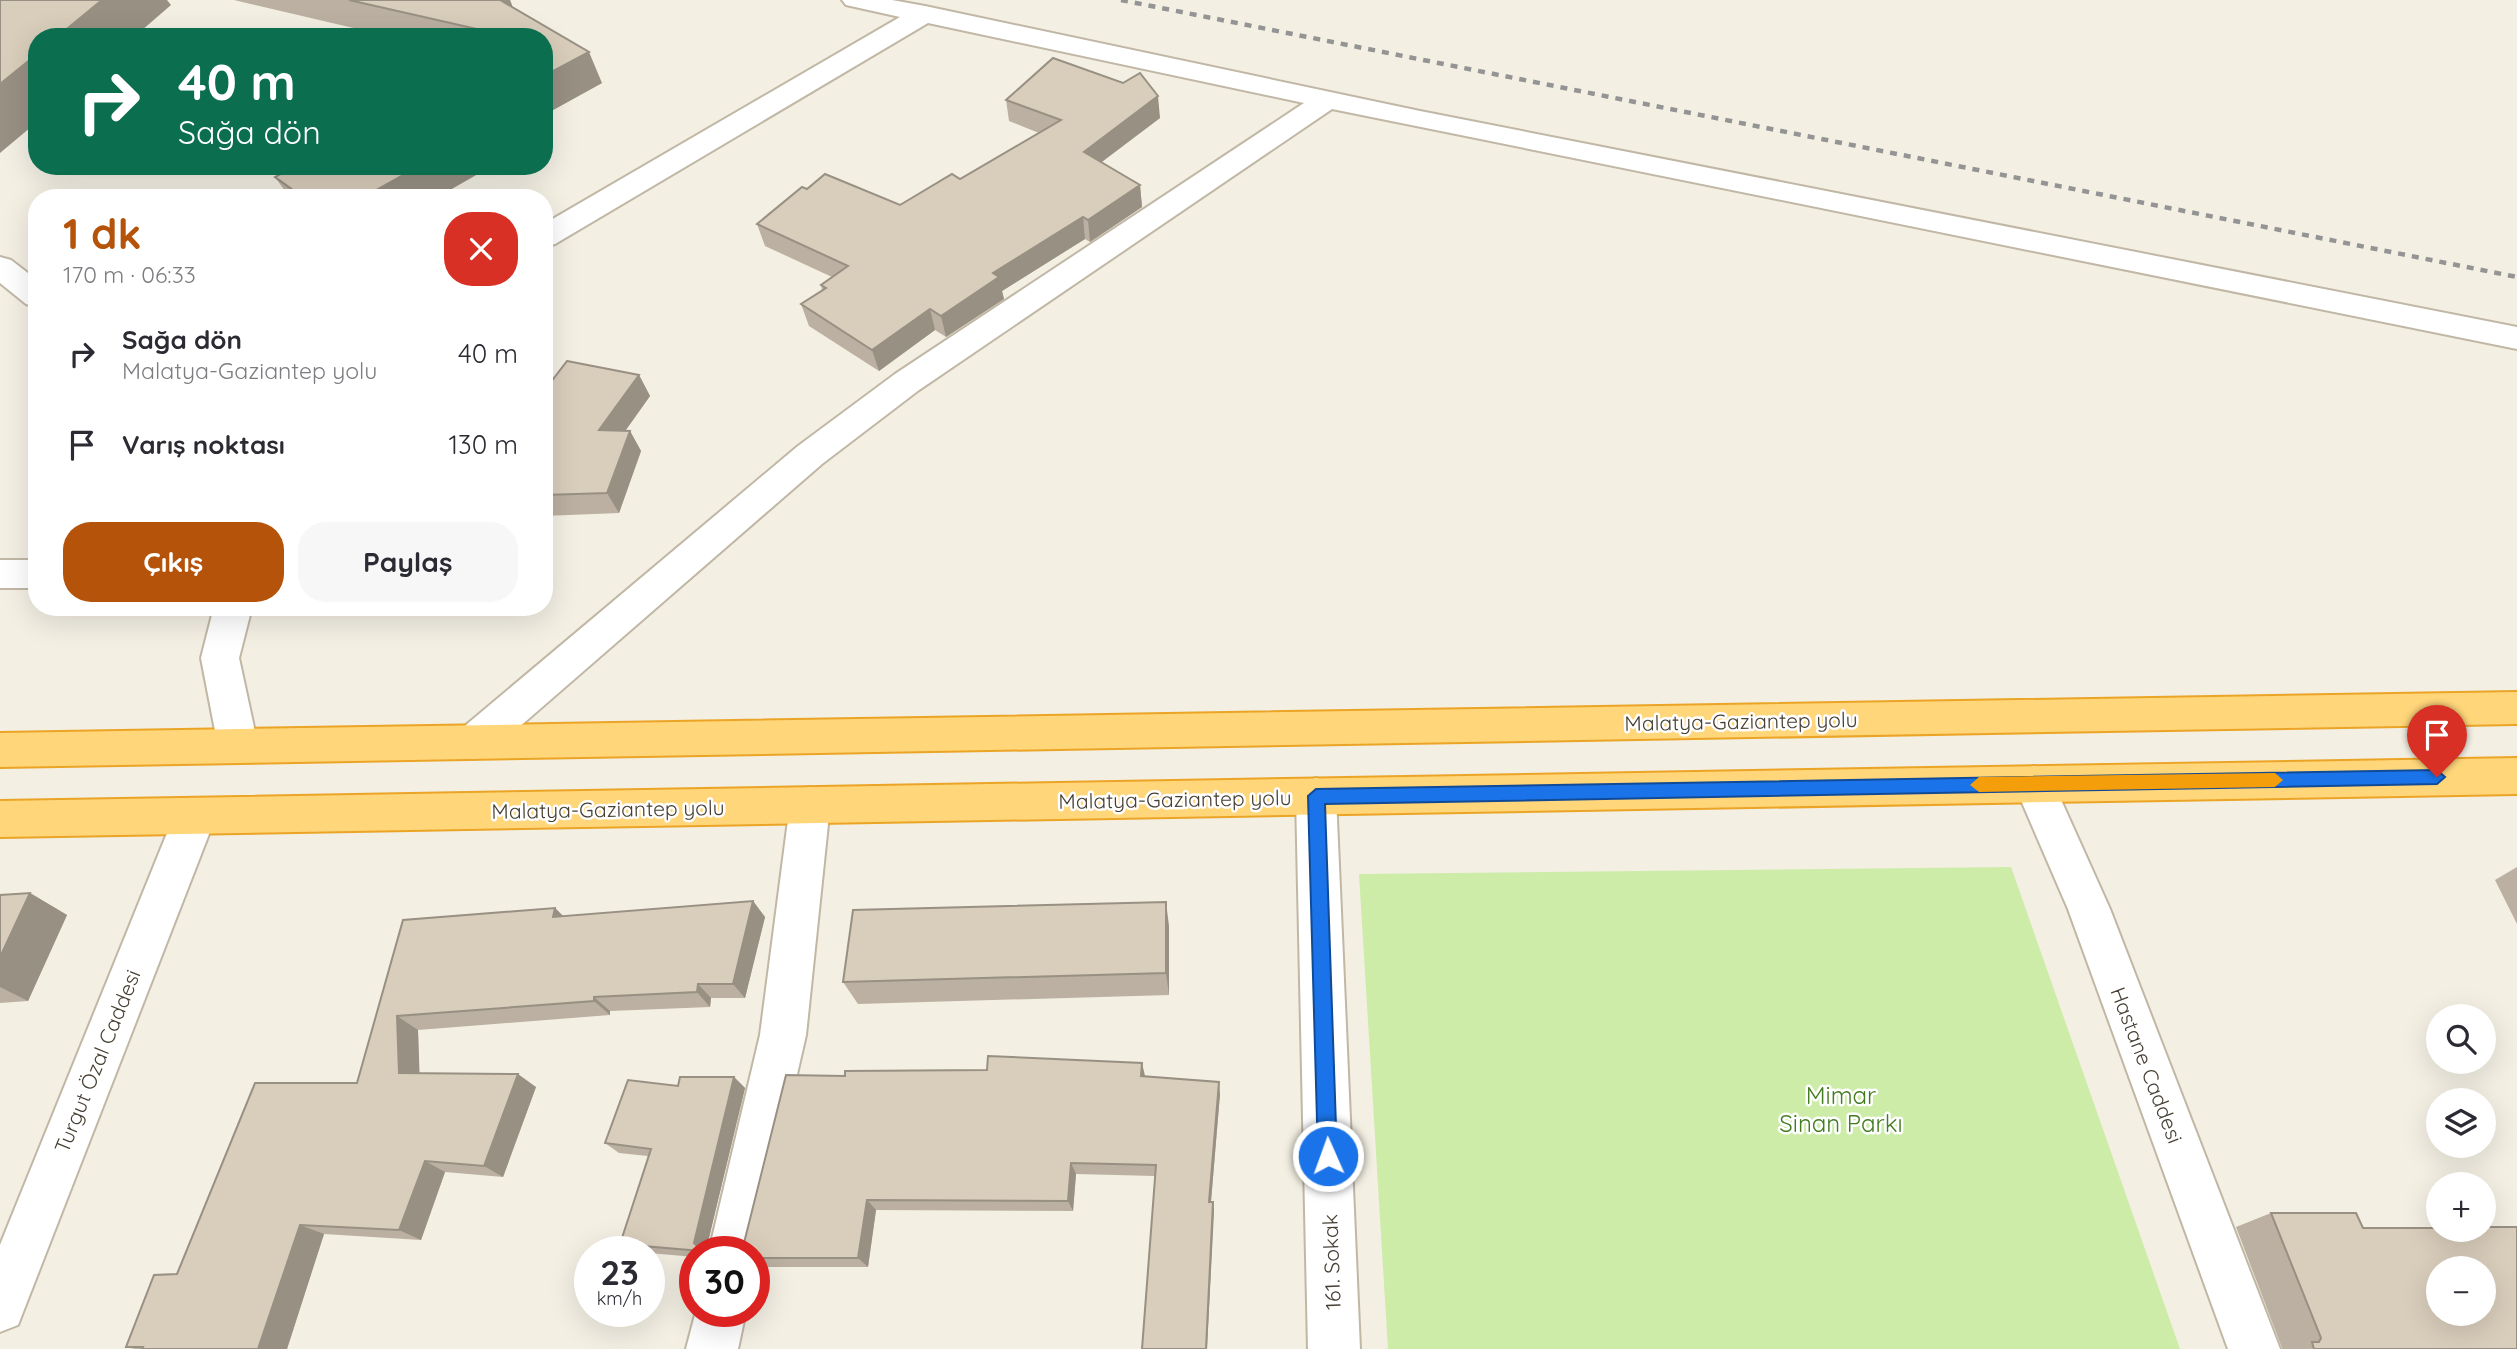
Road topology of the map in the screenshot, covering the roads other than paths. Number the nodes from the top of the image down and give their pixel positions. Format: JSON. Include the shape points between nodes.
{"nodes":[{"id":1,"x":855,"y":0,"type":"edge"},
{"id":2,"x":925,"y":15,"type":"junction"},
{"id":3,"x":1327,"y":100,"type":"junction"},
{"id":4,"x":553,"y":232,"type":"edge"},
{"id":5,"x":0,"y":267,"type":"edge"},
{"id":6,"x":28,"y":289,"type":"edge"},
{"id":7,"x":2517,"y":338,"type":"edge"},
{"id":8,"x":0,"y":574,"type":"edge"},
{"id":9,"x":28,"y":574,"type":"edge"},
{"id":10,"x":231,"y":616,"type":"edge"},
{"id":11,"x":2517,"y":708,"type":"edge"},
{"id":12,"x":474,"y":742,"type":"junction"},
{"id":13,"x":238,"y":746,"type":"junction"},
{"id":14,"x":0,"y":750,"type":"edge"},
{"id":15,"x":2517,"y":776,"type":"edge"},
{"id":16,"x":2034,"y":784,"type":"junction"},
{"id":17,"x":1316,"y":796,"type":"junction"},
{"id":18,"x":810,"y":805,"type":"junction"},
{"id":19,"x":195,"y":816,"type":"junction"},
{"id":20,"x":0,"y":819,"type":"edge"},
{"id":21,"x":737,"y":1236,"type":"edge"},
{"id":22,"x":0,"y":1307,"type":"edge"},
{"id":23,"x":717,"y":1327,"type":"edge"},
{"id":24,"x":712,"y":1349,"type":"edge"},
{"id":25,"x":1334,"y":1349,"type":"edge"},
{"id":26,"x":2254,"y":1349,"type":"edge"}],
"edges":[{"from":1,"to":2,"type":"street"},
{"from":2,"to":3,"type":"street"},
{"from":2,"to":4,"type":"street"},
{"from":3,"to":7,"type":"street"},
{"from":3,"to":12,"type":"street","via":[[907,382],[810,455]]},
{"from":5,"to":6,"type":"street"},
{"from":8,"to":9,"type":"street"},
{"from":10,"to":13,"type":"street","via":[[220,658]]},
{"from":11,"to":12,"type":"highway","name":"Malatya-Gaziantep yolu"},
{"from":12,"to":13,"type":"highway","name":"Malatya-Gaziantep yolu"},
{"from":13,"to":14,"type":"highway","name":"Malatya-Gaziantep yolu"},
{"from":15,"to":16,"type":"highway","name":"Malatya-Gaziantep yolu"},
{"from":16,"to":17,"type":"highway","name":"Malatya-Gaziantep yolu"},
{"from":16,"to":26,"type":"street","name":"Hastane Caddesi","via":[[2089,909]]},
{"from":17,"to":18,"type":"highway","name":"Malatya-Gaziantep yolu"},
{"from":17,"to":25,"type":"street","name":"161. Sokak"},
{"from":18,"to":19,"type":"highway","name":"Malatya-Gaziantep yolu"},
{"from":18,"to":21,"type":"street","via":[[783,1035]]},
{"from":19,"to":20,"type":"highway","name":"Malatya-Gaziantep yolu"},
{"from":19,"to":22,"type":"street","name":"Turgut Özal Caddesi"},
{"from":23,"to":24,"type":"street"}]}
